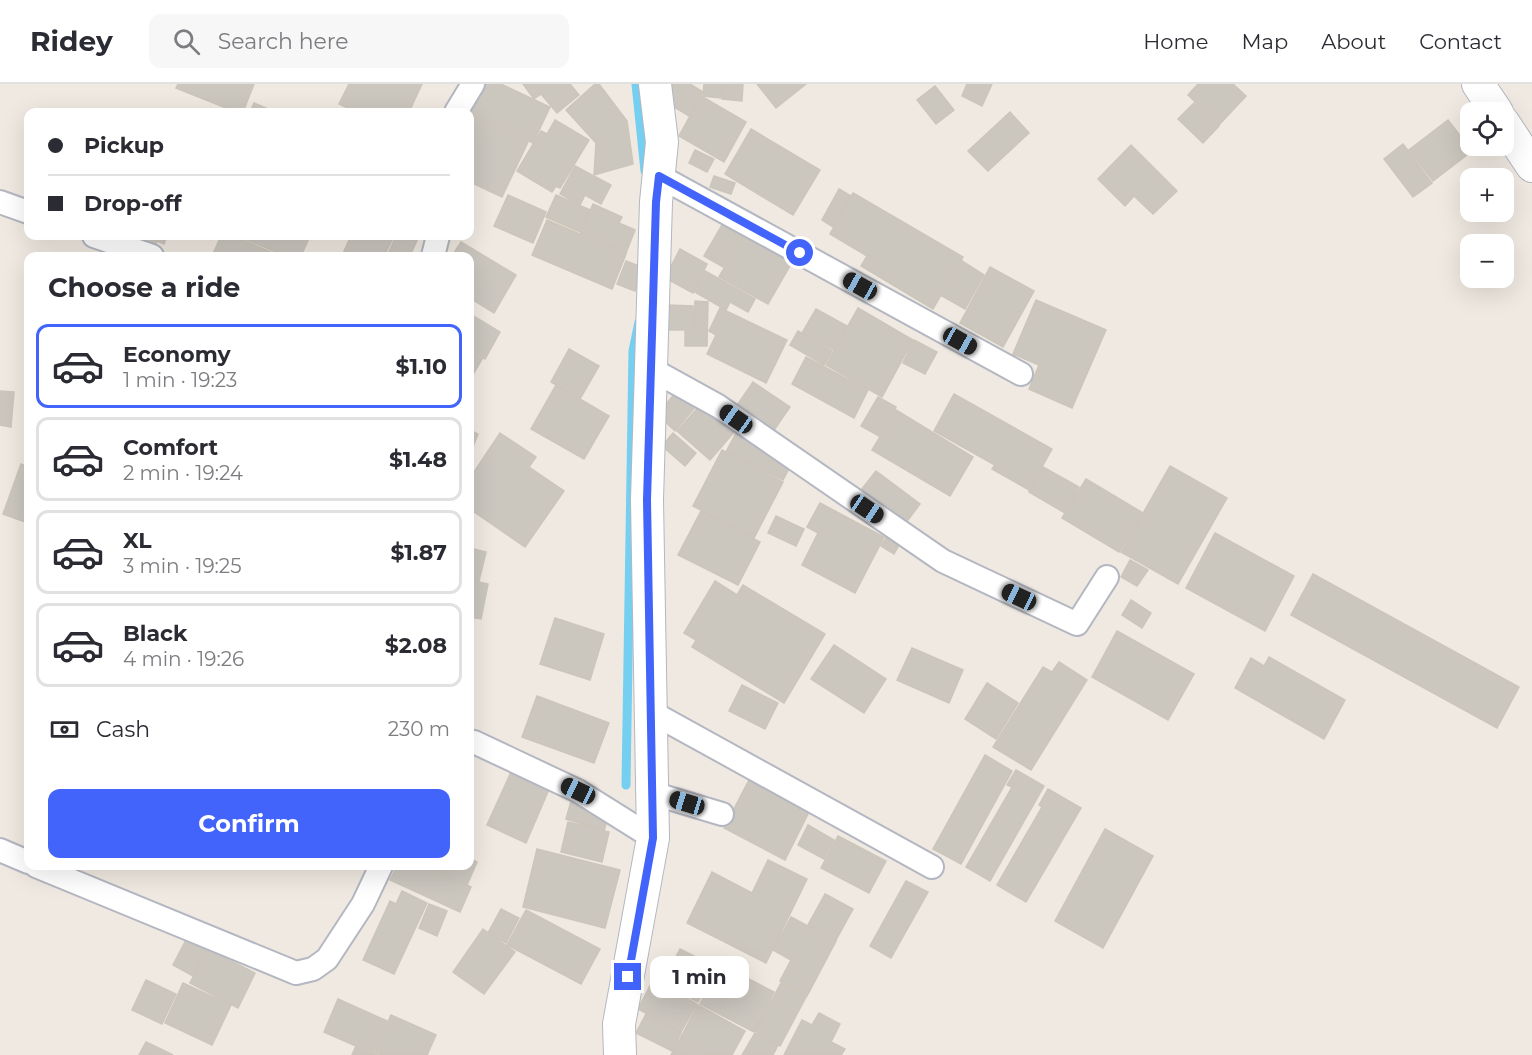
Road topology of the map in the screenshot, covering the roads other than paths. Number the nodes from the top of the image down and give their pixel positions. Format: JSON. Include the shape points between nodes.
{"nodes":[{"id":1,"x":473,"y":84,"type":"edge"},
{"id":2,"x":656,"y":84,"type":"edge"},
{"id":3,"x":1478,"y":84,"type":"edge"},
{"id":4,"x":1490,"y":102,"type":"edge"},
{"id":5,"x":458,"y":108,"type":"edge"},
{"id":6,"x":1514,"y":139,"type":"edge"},
{"id":7,"x":1532,"y":166,"type":"edge"},
{"id":8,"x":659,"y":176,"type":"junction"},
{"id":9,"x":0,"y":202,"type":"edge"},
{"id":10,"x":24,"y":211,"type":"edge"},
{"id":11,"x":105,"y":240,"type":"edge"},
{"id":12,"x":140,"y":252,"type":"edge"},
{"id":13,"x":651,"y":369,"type":"junction"},
{"id":14,"x":1020,"y":374,"type":"dead end"},
{"id":15,"x":1107,"y":577,"type":"dead end"},
{"id":16,"x":651,"y":712,"type":"junction"},
{"id":17,"x":474,"y":742,"type":"edge"},
{"id":18,"x":652,"y":793,"type":"junction"},
{"id":19,"x":722,"y":814,"type":"dead end"},
{"id":20,"x":653,"y":838,"type":"junction"},
{"id":21,"x":0,"y":850,"type":"edge"},
{"id":22,"x":24,"y":860,"type":"edge"},
{"id":23,"x":932,"y":867,"type":"dead end"},
{"id":24,"x":46,"y":870,"type":"edge"},
{"id":25,"x":379,"y":870,"type":"edge"},
{"id":26,"x":620,"y":1055,"type":"edge"}],
"edges":[{"from":1,"to":5,"type":"street"},
{"from":2,"to":8,"type":"street","via":[[662,142]]},
{"from":3,"to":4,"type":"street"},
{"from":6,"to":7,"type":"street"},
{"from":8,"to":13,"type":"street"},
{"from":8,"to":14,"type":"street"},
{"from":9,"to":10,"type":"street"},
{"from":11,"to":12,"type":"street"},
{"from":13,"to":15,"type":"street","via":[[718,406],[943,561],[1077,624]]},
{"from":13,"to":16,"type":"street","via":[[647,500]]},
{"from":16,"to":18,"type":"street"},
{"from":16,"to":23,"type":"street"},
{"from":17,"to":20,"type":"street","via":[[578,791]]},
{"from":18,"to":19,"type":"street"},
{"from":18,"to":20,"type":"street"},
{"from":20,"to":26,"type":"street","via":[[619,1024]]},
{"from":21,"to":22,"type":"street"},
{"from":24,"to":25,"type":"street","via":[[296,973],[313,969],[327,959],[363,904]]}]}
